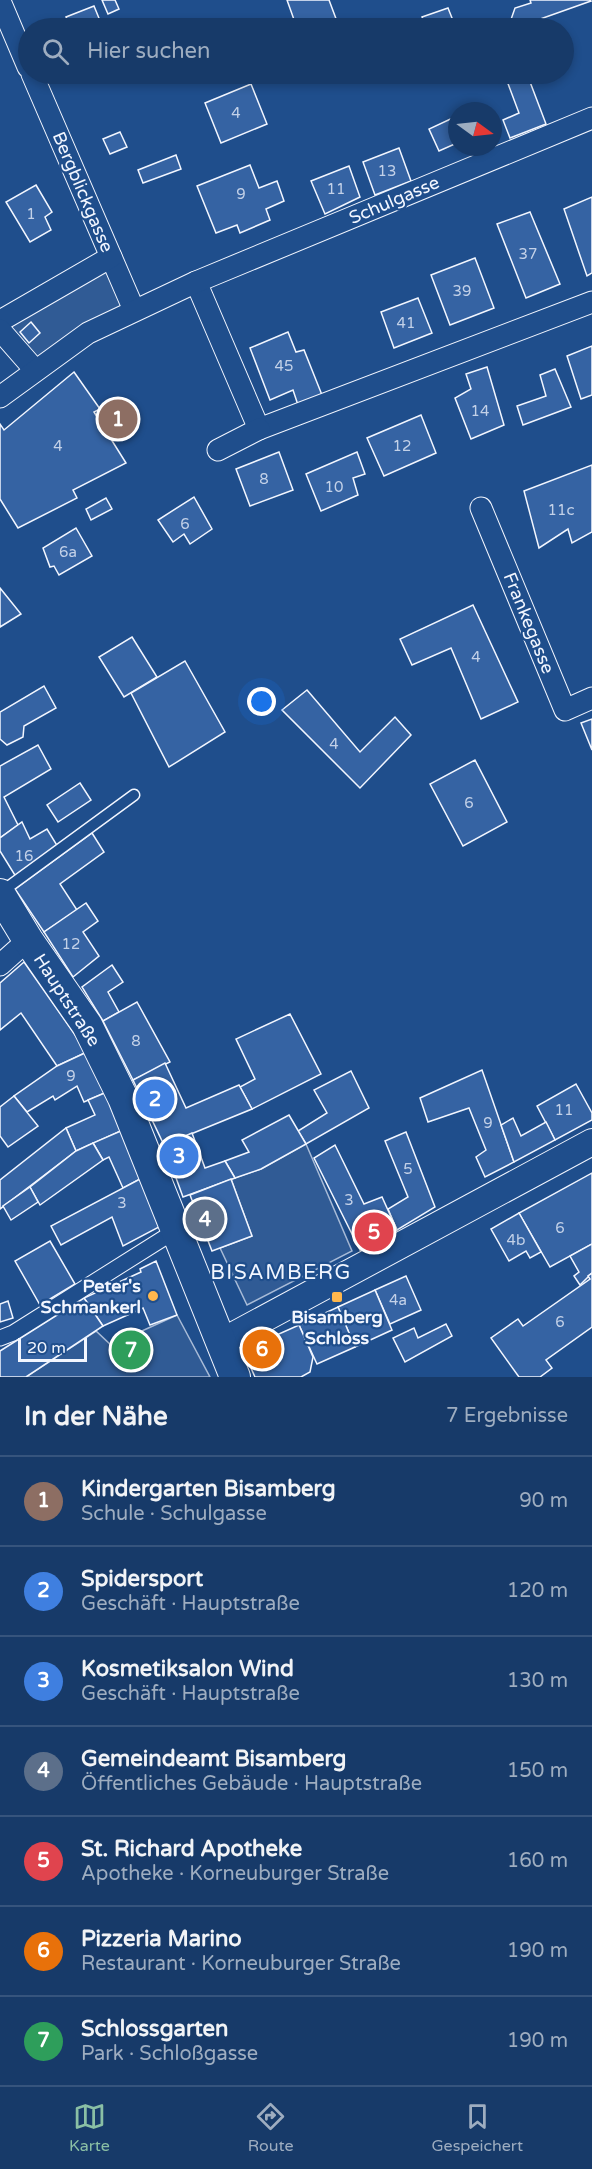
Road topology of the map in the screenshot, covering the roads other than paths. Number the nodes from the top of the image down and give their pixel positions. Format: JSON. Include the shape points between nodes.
{"nodes":[{"id":1,"x":0,"y":1,"type":"edge"},
{"id":2,"x":18,"y":43,"type":"edge"},
{"id":3,"x":36,"y":84,"type":"edge"},
{"id":4,"x":592,"y":118,"type":"edge"},
{"id":5,"x":111,"y":257,"type":"junction"},
{"id":6,"x":196,"y":282,"type":"junction"},
{"id":7,"x":592,"y":302,"type":"edge"},
{"id":8,"x":134,"y":310,"type":"junction"},
{"id":9,"x":0,"y":321,"type":"edge"},
{"id":10,"x":0,"y":330,"type":"edge"},
{"id":11,"x":35,"y":370,"type":"junction"},
{"id":12,"x":0,"y":397,"type":"edge"},
{"id":13,"x":259,"y":429,"type":"junction"},
{"id":14,"x":218,"y":450,"type":"dead end"},
{"id":15,"x":481,"y":508,"type":"dead end"},
{"id":16,"x":592,"y":698,"type":"edge"},
{"id":17,"x":134,"y":795,"type":"dead end"},
{"id":18,"x":0,"y":894,"type":"edge"},
{"id":19,"x":28,"y":940,"type":"junction"},
{"id":20,"x":0,"y":965,"type":"edge"},
{"id":21,"x":592,"y":1142,"type":"edge"},
{"id":22,"x":175,"y":1231,"type":"junction"},
{"id":23,"x":0,"y":1338,"type":"edge"},
{"id":24,"x":221,"y":1342,"type":"junction"},
{"id":25,"x":235,"y":1377,"type":"edge"}],
"edges":[{"from":1,"to":2,"type":"street"},
{"from":3,"to":5,"type":"street","name":"Bergblickgasse"},
{"from":4,"to":6,"type":"street","name":"Schulgasse"},
{"from":5,"to":8,"type":"street","name":"Bergblickgasse"},
{"from":5,"to":9,"type":"street"},
{"from":6,"to":8,"type":"street","name":"Schulgasse"},
{"from":6,"to":13,"type":"street"},
{"from":7,"to":13,"type":"street"},
{"from":8,"to":11,"type":"street","name":"Schulgasse","via":[[88,333]]},
{"from":10,"to":11,"type":"street"},
{"from":11,"to":12,"type":"street","name":"Schulgasse"},
{"from":13,"to":14,"type":"street"},
{"from":15,"to":16,"type":"street","name":"Frankegasse","via":[[565,710]]},
{"from":17,"to":18,"type":"lane"},
{"from":18,"to":19,"type":"main road","name":"Hauptstraße"},
{"from":19,"to":20,"type":"street"},
{"from":19,"to":22,"type":"main road","name":"Hauptstraße","via":[[87,1025],[123,1098]]},
{"from":21,"to":24,"type":"street"},
{"from":22,"to":23,"type":"street"},
{"from":22,"to":24,"type":"main road","name":"Hauptstraße"},
{"from":24,"to":25,"type":"main road","name":"Hauptstraße"}]}
